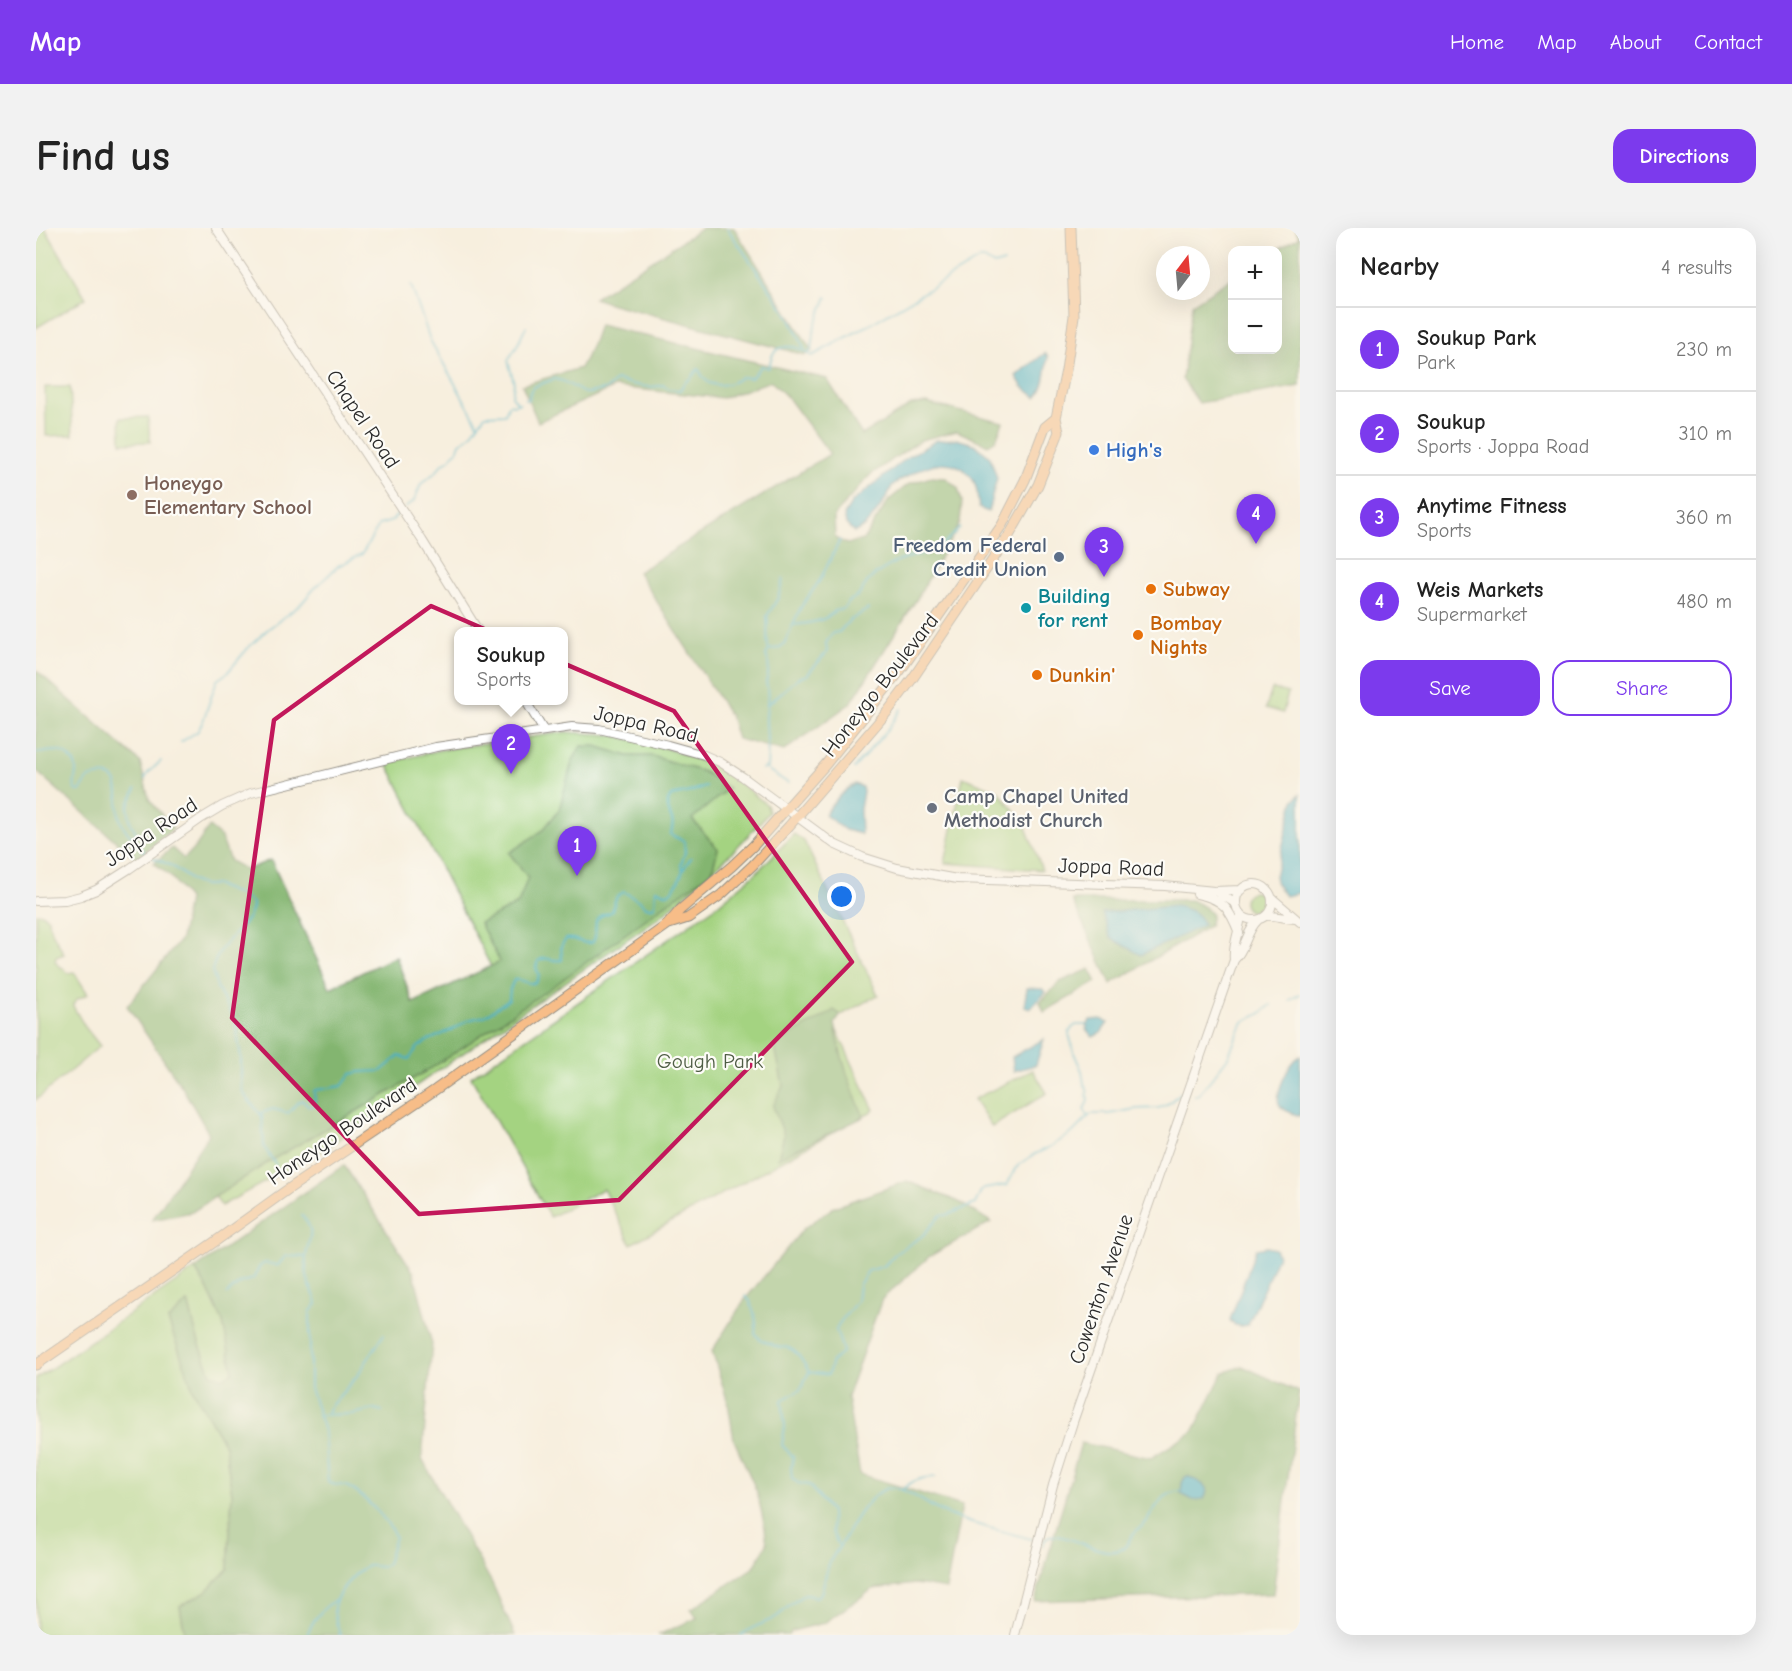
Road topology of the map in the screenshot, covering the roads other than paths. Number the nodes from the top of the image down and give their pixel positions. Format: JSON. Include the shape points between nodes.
{"nodes":[{"id":1,"x":216,"y":228,"type":"edge"},
{"id":2,"x":1071,"y":228,"type":"edge"},
{"id":3,"x":1056,"y":418,"type":"junction"},
{"id":4,"x":476,"y":627,"type":"edge"},
{"id":5,"x":528,"y":705,"type":"edge"},
{"id":6,"x":544,"y":731,"type":"junction"},
{"id":7,"x":786,"y":809,"type":"junction"},
{"id":8,"x":797,"y":817,"type":"junction"},
{"id":9,"x":1178,"y":887,"type":"junction"},
{"id":10,"x":1241,"y":890,"type":"junction"},
{"id":11,"x":1214,"y":891,"type":"junction"},
{"id":12,"x":1272,"y":898,"type":"junction"},
{"id":13,"x":36,"y":901,"type":"edge"},
{"id":14,"x":1236,"y":904,"type":"junction"},
{"id":15,"x":1241,"y":915,"type":"junction"},
{"id":16,"x":1266,"y":916,"type":"junction"},
{"id":17,"x":1258,"y":920,"type":"junction"},
{"id":18,"x":1298,"y":921,"type":"edge"},
{"id":19,"x":667,"y":925,"type":"junction"},
{"id":20,"x":1239,"y":933,"type":"junction"},
{"id":21,"x":1234,"y":960,"type":"junction"},
{"id":22,"x":36,"y":1365,"type":"edge"},
{"id":23,"x":1015,"y":1635,"type":"edge"}],
"edges":[{"from":1,"to":4,"type":"street","name":"Chapel Road"},
{"from":2,"to":3,"type":"main road","name":"Honeygo Boulevard","via":[[1074,316]]},
{"from":3,"to":7,"type":"main road","name":"Honeygo Boulevard","via":[[1045,427],[1002,525],[935,624]]},
{"from":3,"to":8,"type":"main road","name":"Honeygo Boulevard","via":[[1059,432],[1038,485],[1010,534],[913,678]]},
{"from":5,"to":6,"type":"street"},
{"from":6,"to":7,"type":"street","name":"Joppa Road","via":[[584,727],[692,751],[728,767]]},
{"from":6,"to":13,"type":"street","name":"Joppa Road","via":[[436,747],[251,794],[202,818],[105,885],[81,896]]},
{"from":7,"to":8,"type":"street","name":"Joppa Road"},
{"from":7,"to":19,"type":"main road","name":"Honeygo Boulevard","via":[[743,857]]},
{"from":8,"to":9,"type":"street","name":"Joppa Road","via":[[851,853],[921,873],[957,879]]},
{"from":8,"to":19,"type":"main road","name":"Honeygo Boulevard","via":[[721,895],[688,918]]},
{"from":9,"to":11,"type":"street","name":"Joppa Road"},
{"from":9,"to":20,"type":"street","via":[[1180,892],[1205,895],[1221,902]]},
{"from":10,"to":11,"type":"street","name":"Joppa Road"},
{"from":10,"to":12,"type":"street","name":"Joppa Road","via":[[1259,885]]},
{"from":10,"to":14,"type":"street"},
{"from":11,"to":14,"type":"street","name":"Joppa Road"},
{"from":12,"to":16,"type":"street"},
{"from":12,"to":18,"type":"street","name":"Joppa Road"},
{"from":14,"to":15,"type":"street"},
{"from":15,"to":17,"type":"street"},
{"from":15,"to":20,"type":"street","name":"Cowenton Avenue"},
{"from":16,"to":17,"type":"street"},
{"from":16,"to":18,"type":"street","name":"Joppa Road"},
{"from":17,"to":21,"type":"street","name":"Cowenton Avenue"},
{"from":19,"to":22,"type":"main road","name":"Honeygo Boulevard"},
{"from":20,"to":21,"type":"street","name":"Cowenton Avenue"},
{"from":21,"to":23,"type":"street","name":"Cowenton Avenue","via":[[1062,1453]]}]}
